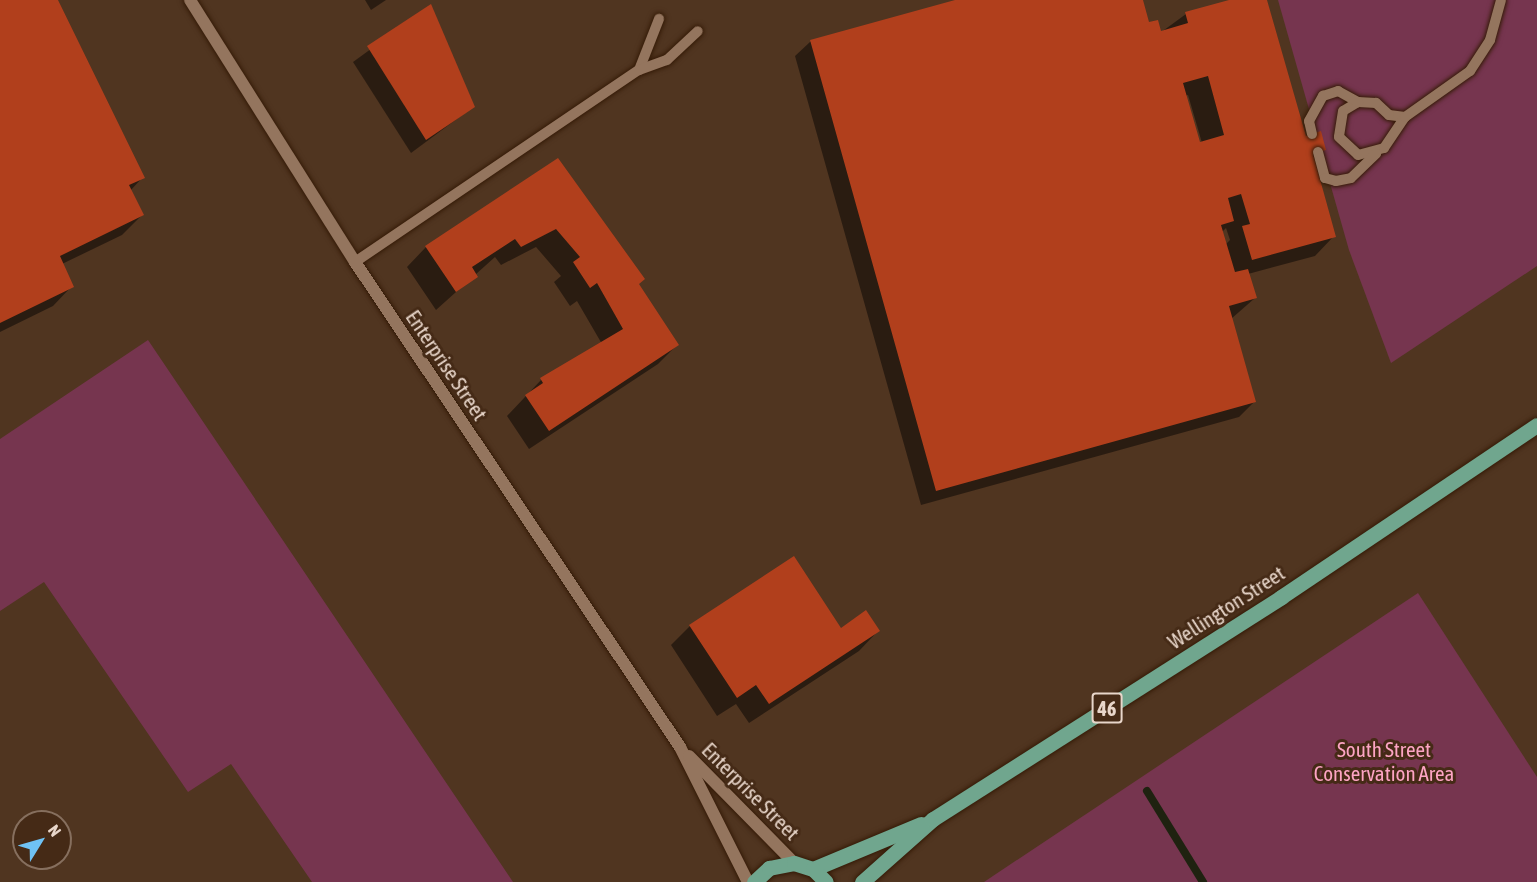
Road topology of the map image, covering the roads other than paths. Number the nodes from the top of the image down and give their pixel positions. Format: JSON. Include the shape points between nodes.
{"nodes":[{"id":1,"x":190,"y":0,"type":"edge"},
{"id":2,"x":1501,"y":0,"type":"edge"},
{"id":3,"x":659,"y":19,"type":"dead end"},
{"id":4,"x":698,"y":31,"type":"dead end"},
{"id":5,"x":639,"y":70,"type":"junction"},
{"id":6,"x":1358,"y":102,"type":"junction"},
{"id":7,"x":1405,"y":117,"type":"junction"},
{"id":8,"x":1312,"y":134,"type":"dead end"},
{"id":9,"x":1318,"y":152,"type":"dead end"},
{"id":10,"x":1376,"y":154,"type":"junction"},
{"id":11,"x":355,"y":262,"type":"junction"},
{"id":12,"x":1537,"y":424,"type":"edge"},
{"id":13,"x":680,"y":747,"type":"junction"},
{"id":14,"x":933,"y":819,"type":"junction"},
{"id":15,"x":794,"y":863,"type":"junction"},
{"id":16,"x":813,"y":869,"type":"junction"},
{"id":17,"x":748,"y":882,"type":"edge"},
{"id":18,"x":754,"y":882,"type":"edge"},
{"id":19,"x":826,"y":882,"type":"edge"},
{"id":20,"x":862,"y":882,"type":"edge"}],
"edges":[{"from":1,"to":11,"type":"street","name":"Enterprise Street"},
{"from":2,"to":7,"type":"lane","via":[[1490,40],[1470,71]]},
{"from":3,"to":5,"type":"lane"},
{"from":4,"to":5,"type":"lane","via":[[667,60]]},
{"from":5,"to":11,"type":"lane"},
{"from":6,"to":7,"type":"lane","via":[[1376,103],[1389,115]]},
{"from":6,"to":8,"type":"lane","via":[[1338,91],[1323,96],[1309,121]]},
{"from":6,"to":10,"type":"lane","via":[[1343,111],[1339,137],[1350,152]]},
{"from":7,"to":10,"type":"lane"},
{"from":9,"to":10,"type":"lane","via":[[1325,178],[1336,181],[1360,172]]},
{"from":11,"to":13,"type":"street","name":"Enterprise Street"},
{"from":12,"to":14,"type":"main road","name":"Wellington Street","number":"46","via":[[1281,597]]},
{"from":13,"to":15,"type":"street","name":"Enterprise Street"},
{"from":13,"to":17,"type":"street","name":"Enterprise Street"},
{"from":14,"to":16,"type":"main road","name":"Wellington Street","number":"46"},
{"from":14,"to":20,"type":"main road","name":"Wellington Street","number":"46"},
{"from":15,"to":16,"type":"main road"},
{"from":15,"to":18,"type":"main road","via":[[769,868]]},
{"from":16,"to":19,"type":"main road"}]}
